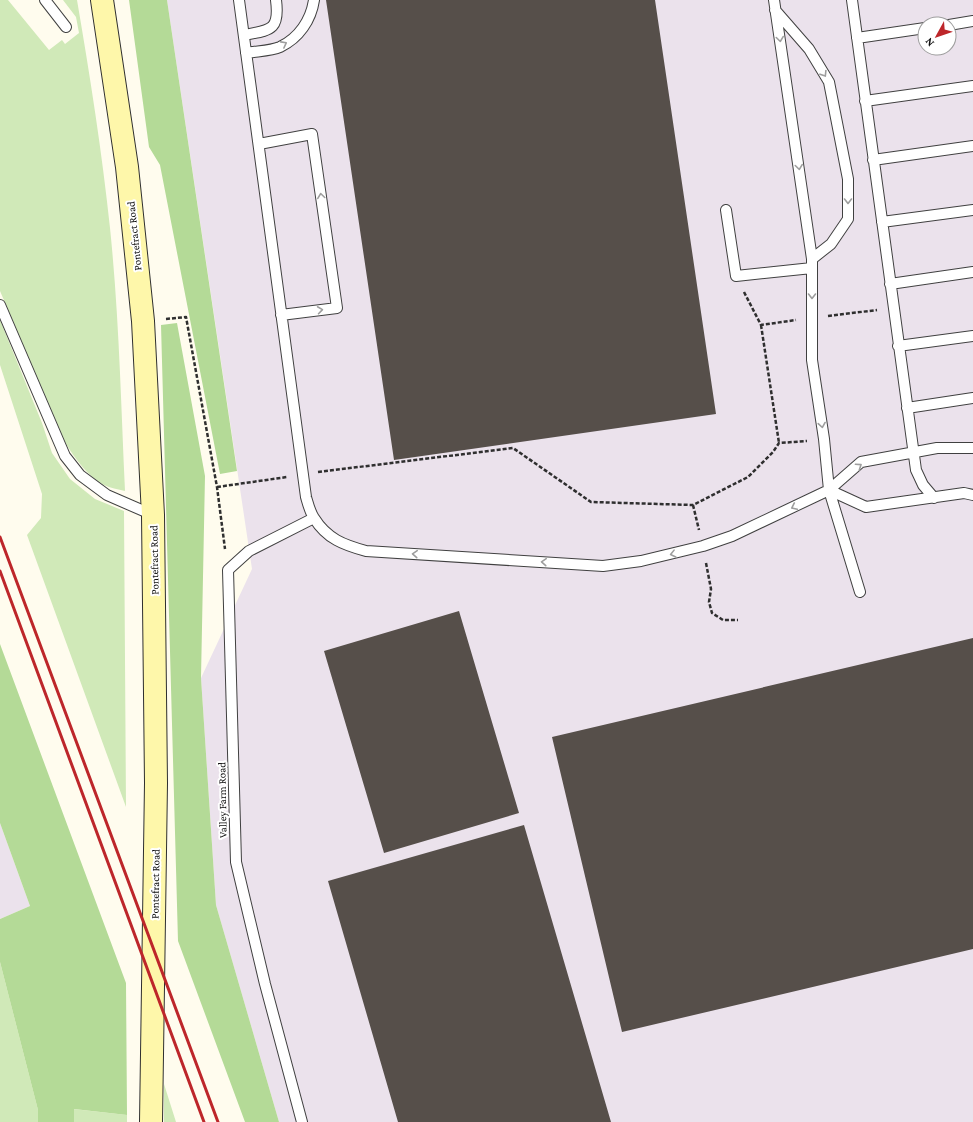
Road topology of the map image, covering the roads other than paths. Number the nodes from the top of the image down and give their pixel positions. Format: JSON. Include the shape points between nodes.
{"nodes":[{"id":1,"x":45,"y":0,"type":"edge"},
{"id":2,"x":102,"y":0,"type":"edge"},
{"id":3,"x":239,"y":0,"type":"edge"},
{"id":4,"x":276,"y":0,"type":"edge"},
{"id":5,"x":314,"y":0,"type":"edge"},
{"id":6,"x":852,"y":0,"type":"edge"},
{"id":7,"x":775,"y":5,"type":"edge"},
{"id":8,"x":973,"y":21,"type":"edge"},
{"id":9,"x":957,"y":24,"type":"edge"},
{"id":10,"x":66,"y":27,"type":"dead end"},
{"id":11,"x":917,"y":29,"type":"edge"},
{"id":12,"x":244,"y":35,"type":"junction"},
{"id":13,"x":857,"y":38,"type":"junction"},
{"id":14,"x":246,"y":53,"type":"junction"},
{"id":15,"x":973,"y":86,"type":"edge"},
{"id":16,"x":865,"y":101,"type":"junction"},
{"id":17,"x":258,"y":144,"type":"junction"},
{"id":18,"x":973,"y":146,"type":"edge"},
{"id":19,"x":873,"y":160,"type":"junction"},
{"id":20,"x":726,"y":210,"type":"dead end"},
{"id":21,"x":973,"y":210,"type":"edge"},
{"id":22,"x":882,"y":222,"type":"junction"},
{"id":23,"x":812,"y":264,"type":"junction"},
{"id":24,"x":973,"y":272,"type":"edge"},
{"id":25,"x":890,"y":284,"type":"junction"},
{"id":26,"x":0,"y":305,"type":"edge"},
{"id":27,"x":281,"y":315,"type":"junction"},
{"id":28,"x":973,"y":336,"type":"edge"},
{"id":29,"x":898,"y":346,"type":"junction"},
{"id":30,"x":973,"y":398,"type":"edge"},
{"id":31,"x":907,"y":408,"type":"junction"},
{"id":32,"x":973,"y":448,"type":"edge"},
{"id":33,"x":913,"y":453,"type":"junction"},
{"id":34,"x":829,"y":490,"type":"junction"},
{"id":35,"x":973,"y":496,"type":"edge"},
{"id":36,"x":934,"y":498,"type":"junction"},
{"id":37,"x":153,"y":515,"type":"junction"},
{"id":38,"x":314,"y":518,"type":"junction"},
{"id":39,"x":860,"y":592,"type":"dead end"},
{"id":40,"x":151,"y":1122,"type":"edge"},
{"id":41,"x":302,"y":1122,"type":"edge"}],
"edges":[{"from":1,"to":10,"type":"lane"},
{"from":2,"to":37,"type":"main road","name":"Pontefract Road","via":[[127,167],[143,320]]},
{"from":3,"to":12,"type":"lane"},
{"from":4,"to":12,"type":"lane","via":[[277,18],[271,28]]},
{"from":14,"to":5,"type":"lane","one_way":true,"via":[[279,47],[292,40],[303,29]]},
{"from":6,"to":13,"type":"lane"},
{"from":7,"to":23,"type":"lane","one_way":true},
{"from":7,"to":23,"type":"lane","one_way":true,"via":[[809,49],[830,82],[848,179],[848,219],[831,244]]},
{"from":8,"to":9,"type":"lane"},
{"from":11,"to":13,"type":"lane"},
{"from":12,"to":14,"type":"lane"},
{"from":13,"to":16,"type":"lane"},
{"from":14,"to":17,"type":"lane"},
{"from":15,"to":16,"type":"lane"},
{"from":16,"to":19,"type":"lane"},
{"from":17,"to":27,"type":"lane"},
{"from":27,"to":17,"type":"lane","one_way":true,"via":[[337,308],[312,134]]},
{"from":18,"to":19,"type":"lane"},
{"from":19,"to":22,"type":"lane"},
{"from":20,"to":23,"type":"lane","via":[[736,276]]},
{"from":21,"to":22,"type":"lane"},
{"from":22,"to":25,"type":"lane"},
{"from":23,"to":34,"type":"lane","one_way":true,"via":[[812,360]]},
{"from":24,"to":25,"type":"lane"},
{"from":25,"to":29,"type":"lane"},
{"from":26,"to":37,"type":"lane","via":[[64,456],[80,475],[107,495]]},
{"from":27,"to":38,"type":"lane","via":[[306,497]]},
{"from":28,"to":29,"type":"lane"},
{"from":29,"to":31,"type":"lane"},
{"from":30,"to":31,"type":"lane"},
{"from":31,"to":33,"type":"lane"},
{"from":32,"to":33,"type":"lane","via":[[937,448]]},
{"from":34,"to":33,"type":"lane","one_way":true,"via":[[861,462]]},
{"from":33,"to":36,"type":"lane","via":[[916,470],[923,485]]},
{"from":34,"to":36,"type":"lane","via":[[866,507]]},
{"from":34,"to":38,"type":"lane","one_way":true,"via":[[732,536],[703,546],[642,562],[603,566],[366,551],[346,546],[328,534]]},
{"from":34,"to":39,"type":"lane"},
{"from":35,"to":36,"type":"lane","via":[[964,493]]},
{"from":37,"to":40,"type":"main road","name":"Pontefract Road","via":[[156,783]]},
{"from":38,"to":41,"type":"lane","name":"Valley Farm Road","via":[[249,551],[228,570],[236,862]]}]}
